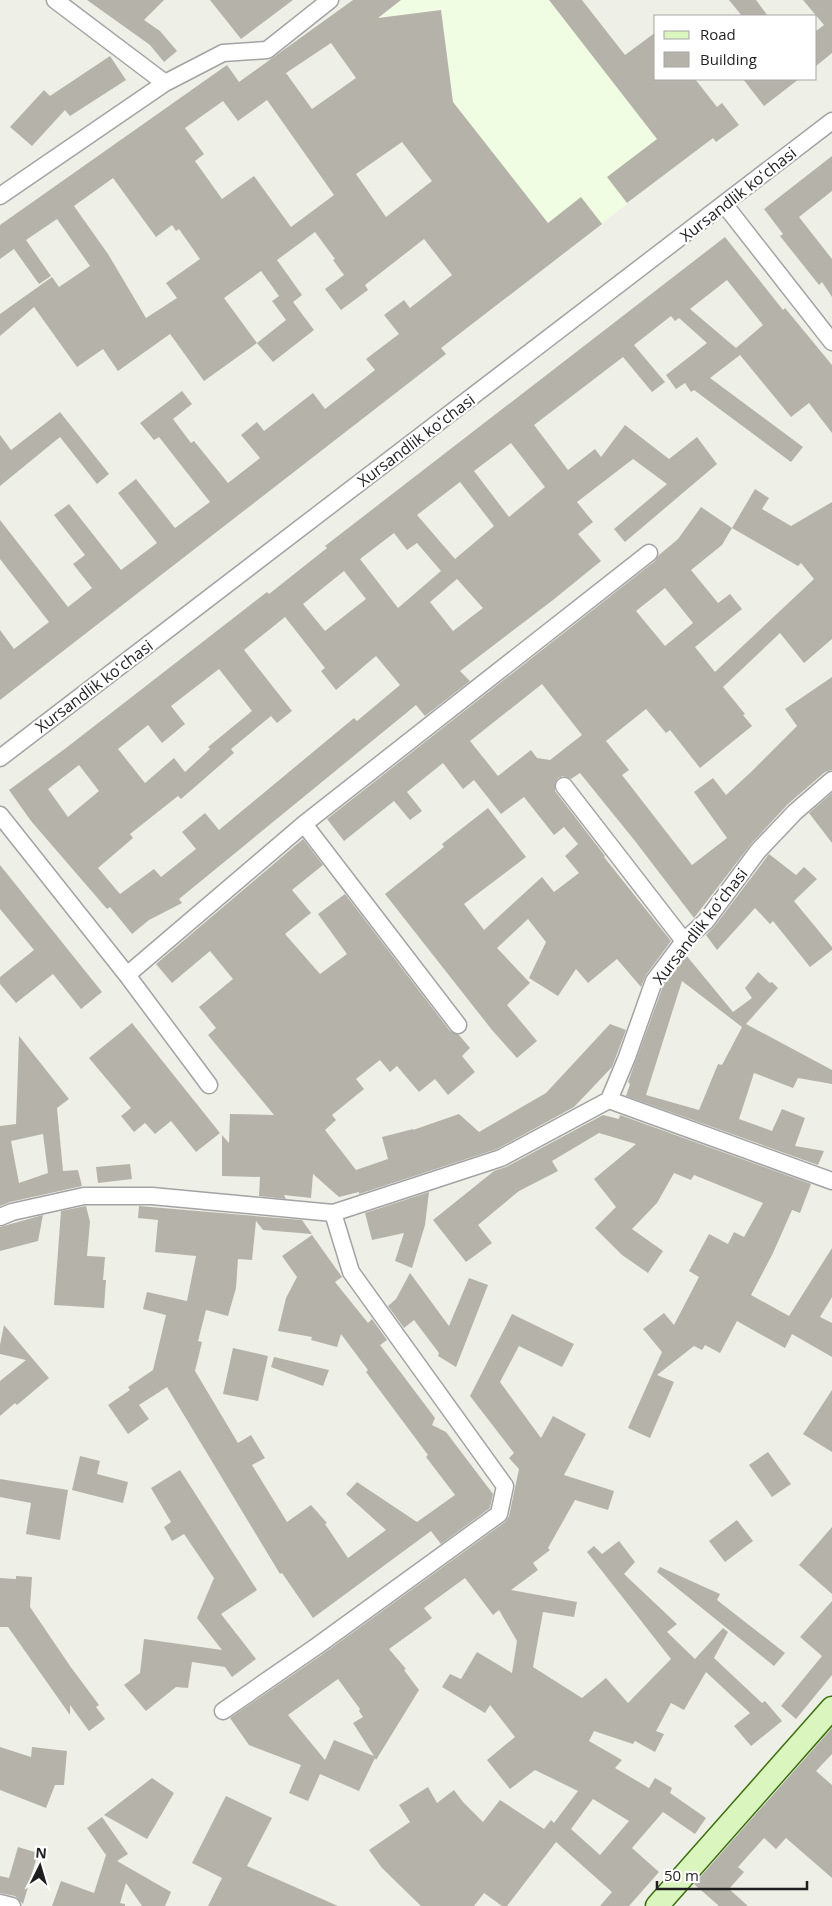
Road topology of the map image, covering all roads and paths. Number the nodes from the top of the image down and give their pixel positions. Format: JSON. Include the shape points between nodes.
{"nodes":[{"id":1,"x":55,"y":0,"type":"edge"},
{"id":2,"x":330,"y":0,"type":"edge"},
{"id":3,"x":165,"y":83,"type":"junction"},
{"id":4,"x":832,"y":121,"type":"edge"},
{"id":5,"x":0,"y":196,"type":"edge"},
{"id":6,"x":724,"y":204,"type":"junction"},
{"id":7,"x":832,"y":342,"type":"edge"},
{"id":8,"x":649,"y":553,"type":"dead end"},
{"id":9,"x":0,"y":758,"type":"edge"},
{"id":10,"x":832,"y":780,"type":"edge"},
{"id":11,"x":564,"y":786,"type":"dead end"},
{"id":12,"x":0,"y":814,"type":"edge"},
{"id":13,"x":304,"y":824,"type":"junction"},
{"id":14,"x":684,"y":942,"type":"junction"},
{"id":15,"x":127,"y":975,"type":"junction"},
{"id":16,"x":458,"y":1025,"type":"dead end"},
{"id":17,"x":209,"y":1084,"type":"dead end"},
{"id":18,"x":609,"y":1100,"type":"junction"},
{"id":19,"x":832,"y":1181,"type":"edge"},
{"id":20,"x":333,"y":1213,"type":"junction"},
{"id":21,"x":0,"y":1217,"type":"edge"},
{"id":22,"x":832,"y":1708,"type":"edge"},
{"id":23,"x":224,"y":1711,"type":"dead end"},
{"id":24,"x":0,"y":1903,"type":"edge"},
{"id":25,"x":12,"y":1906,"type":"edge"},
{"id":26,"x":657,"y":1906,"type":"edge"}],
"edges":[{"from":1,"to":3,"type":"street"},
{"from":2,"to":3,"type":"street","via":[[267,50],[223,53]]},
{"from":3,"to":5,"type":"street"},
{"from":4,"to":6,"type":"street","name":"Xursandlik koʻchasi"},
{"from":6,"to":7,"type":"street"},
{"from":6,"to":9,"type":"street","name":"Xursandlik koʻchasi"},
{"from":8,"to":13,"type":"street"},
{"from":10,"to":14,"type":"street","name":"Xursandlik koʻchasi","via":[[795,812],[758,851],[706,920]]},
{"from":11,"to":14,"type":"street"},
{"from":12,"to":15,"type":"street"},
{"from":13,"to":15,"type":"street"},
{"from":13,"to":16,"type":"street"},
{"from":14,"to":18,"type":"street","name":"Xursandlik koʻchasi","via":[[654,982]]},
{"from":15,"to":17,"type":"street"},
{"from":18,"to":19,"type":"street"},
{"from":18,"to":20,"type":"street","via":[[501,1158]]},
{"from":20,"to":21,"type":"street","via":[[152,1196],[84,1196]]},
{"from":20,"to":23,"type":"street","via":[[351,1272],[505,1486],[499,1514]]},
{"from":22,"to":26,"type":"street"},
{"from":24,"to":25,"type":"street"}]}
